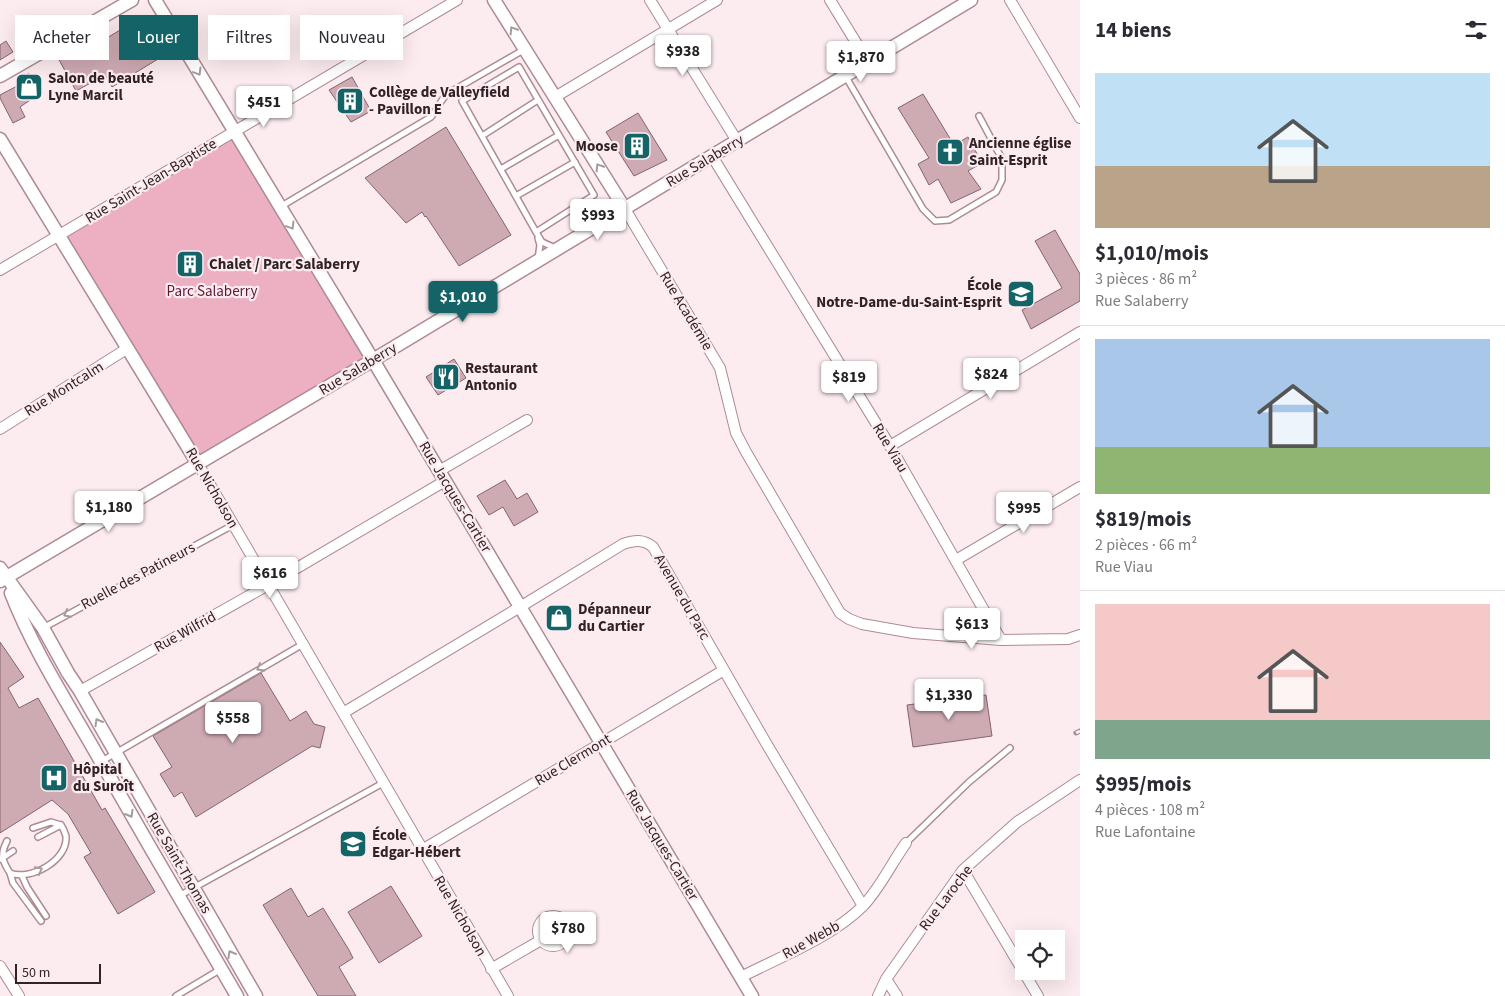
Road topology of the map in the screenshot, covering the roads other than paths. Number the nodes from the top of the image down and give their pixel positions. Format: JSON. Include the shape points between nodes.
{"nodes":[{"id":1,"x":132,"y":0,"type":"edge"},
{"id":2,"x":155,"y":0,"type":"edge"},
{"id":3,"x":456,"y":0,"type":"edge"},
{"id":4,"x":494,"y":0,"type":"edge"},
{"id":5,"x":650,"y":0,"type":"edge"},
{"id":6,"x":717,"y":0,"type":"edge"},
{"id":7,"x":830,"y":0,"type":"edge"},
{"id":8,"x":971,"y":0,"type":"edge"},
{"id":9,"x":1010,"y":0,"type":"edge"},
{"id":10,"x":668,"y":30,"type":"junction"},
{"id":11,"x":525,"y":49,"type":"junction"},
{"id":12,"x":868,"y":62,"type":"junction"},
{"id":13,"x":0,"y":76,"type":"edge"},
{"id":14,"x":845,"y":76,"type":"junction"},
{"id":15,"x":555,"y":97,"type":"junction"},
{"id":16,"x":538,"y":100,"type":"junction"},
{"id":17,"x":979,"y":116,"type":"dead end"},
{"id":18,"x":1080,"y":118,"type":"edge"},
{"id":19,"x":234,"y":131,"type":"junction"},
{"id":20,"x":558,"y":134,"type":"junction"},
{"id":21,"x":482,"y":136,"type":"junction"},
{"id":22,"x":0,"y":139,"type":"edge"},
{"id":23,"x":737,"y":141,"type":"junction"},
{"id":24,"x":712,"y":156,"type":"junction"},
{"id":25,"x":575,"y":162,"type":"junction"},
{"id":26,"x":500,"y":169,"type":"junction"},
{"id":27,"x":516,"y":196,"type":"junction"},
{"id":28,"x":280,"y":207,"type":"junction"},
{"id":29,"x":625,"y":209,"type":"junction"},
{"id":30,"x":536,"y":232,"type":"junction"},
{"id":31,"x":59,"y":235,"type":"junction"},
{"id":32,"x":558,"y":249,"type":"junction"},
{"id":33,"x":538,"y":261,"type":"junction"},
{"id":34,"x":1,"y":268,"type":"edge"},
{"id":35,"x":1080,"y":332,"type":"edge"},
{"id":36,"x":128,"y":348,"type":"junction"},
{"id":37,"x":373,"y":360,"type":"junction"},
{"id":38,"x":527,"y":420,"type":"dead end"},
{"id":39,"x":0,"y":429,"type":"edge"},
{"id":40,"x":890,"y":446,"type":"junction"},
{"id":41,"x":198,"y":464,"type":"junction"},
{"id":42,"x":442,"y":476,"type":"junction"},
{"id":43,"x":1080,"y":487,"type":"edge"},
{"id":44,"x":233,"y":525,"type":"junction"},
{"id":45,"x":956,"y":560,"type":"junction"},
{"id":46,"x":2,"y":576,"type":"edge"},
{"id":47,"x":268,"y":585,"type":"junction"},
{"id":48,"x":520,"y":607,"type":"junction"},
{"id":49,"x":43,"y":628,"type":"junction"},
{"id":50,"x":1080,"y":635,"type":"edge"},
{"id":51,"x":1001,"y":640,"type":"junction"},
{"id":52,"x":302,"y":644,"type":"junction"},
{"id":53,"x":724,"y":670,"type":"junction"},
{"id":54,"x":68,"y":673,"type":"junction"},
{"id":55,"x":54,"y":680,"type":"junction"},
{"id":56,"x":80,"y":692,"type":"junction"},
{"id":57,"x":343,"y":713,"type":"junction"},
{"id":58,"x":601,"y":743,"type":"junction"},
{"id":59,"x":1010,"y":748,"type":"dead end"},
{"id":60,"x":116,"y":753,"type":"junction"},
{"id":61,"x":101,"y":761,"type":"junction"},
{"id":62,"x":1080,"y":780,"type":"edge"},
{"id":63,"x":384,"y":783,"type":"junction"},
{"id":64,"x":61,"y":825,"type":"junction"},
{"id":65,"x":33,"y":828,"type":"dead end"},
{"id":66,"x":38,"y":837,"type":"dead end"},
{"id":67,"x":8,"y":841,"type":"dead end"},
{"id":68,"x":906,"y":843,"type":"joint"},
{"id":69,"x":422,"y":850,"type":"junction"},
{"id":70,"x":13,"y":851,"type":"dead end"},
{"id":71,"x":1,"y":859,"type":"junction"},
{"id":72,"x":963,"y":870,"type":"junction"},
{"id":73,"x":10,"y":873,"type":"junction"},
{"id":74,"x":22,"y":876,"type":"junction"},
{"id":75,"x":194,"y":887,"type":"junction"},
{"id":76,"x":178,"y":896,"type":"junction"},
{"id":77,"x":863,"y":906,"type":"junction"},
{"id":78,"x":46,"y":916,"type":"dead end"},
{"id":79,"x":40,"y":921,"type":"dead end"},
{"id":80,"x":541,"y":940,"type":"dead end"},
{"id":81,"x":0,"y":966,"type":"edge"},
{"id":82,"x":221,"y":969,"type":"junction"},
{"id":83,"x":492,"y":969,"type":"junction"},
{"id":84,"x":741,"y":977,"type":"junction"},
{"id":85,"x":886,"y":979,"type":"junction"},
{"id":86,"x":19,"y":996,"type":"edge"},
{"id":87,"x":176,"y":996,"type":"edge"},
{"id":88,"x":237,"y":996,"type":"edge"},
{"id":89,"x":256,"y":996,"type":"edge"},
{"id":90,"x":508,"y":996,"type":"edge"},
{"id":91,"x":752,"y":996,"type":"edge"},
{"id":92,"x":878,"y":996,"type":"edge"},
{"id":93,"x":896,"y":996,"type":"edge"},
{"id":94,"x":1038,"y":996,"type":"edge"}],
"edges":[{"from":1,"to":13,"type":"street"},
{"from":2,"to":19,"type":"street","name":"Rue Jacques-Cartier","one_way":true},
{"from":3,"to":19,"type":"street","name":"Rue Saint-Jean-Baptiste"},
{"from":11,"to":4,"type":"street","name":"Rue Académie","one_way":true},
{"from":5,"to":10,"type":"street"},
{"from":6,"to":10,"type":"street"},
{"from":7,"to":12,"type":"street"},
{"from":8,"to":12,"type":"street","name":"Rue Salaberry"},
{"from":9,"to":18,"type":"street"},
{"from":10,"to":15,"type":"street"},
{"from":10,"to":23,"type":"street"},
{"from":11,"to":15,"type":"street","name":"Rue Académie"},
{"from":11,"to":28,"type":"lane","via":[[447,94],[431,117]]},
{"from":12,"to":14,"type":"street","name":"Rue Salaberry"},
{"from":14,"to":17,"type":"lane","via":[[923,209],[935,221],[950,220],[996,192],[1002,180],[1002,159]]},
{"from":14,"to":23,"type":"street","name":"Rue Salaberry"},
{"from":29,"to":15,"type":"street","name":"Rue Académie","one_way":true},
{"from":16,"to":20,"type":"lane"},
{"from":16,"to":21,"type":"lane"},
{"from":16,"to":21,"type":"lane","via":[[519,67],[462,101]]},
{"from":19,"to":28,"type":"street","name":"Rue Jacques-Cartier"},
{"from":19,"to":31,"type":"street","name":"Rue Saint-Jean-Baptiste"},
{"from":20,"to":25,"type":"lane"},
{"from":20,"to":26,"type":"lane"},
{"from":21,"to":26,"type":"lane"},
{"from":22,"to":31,"type":"street","name":"Rue Nicholson"},
{"from":23,"to":24,"type":"street","name":"Rue Salaberry"},
{"from":24,"to":29,"type":"street","name":"Rue Salaberry"},
{"from":24,"to":40,"type":"street","name":"Rue Viau"},
{"from":25,"to":27,"type":"lane"},
{"from":25,"to":30,"type":"lane","via":[[594,195]]},
{"from":26,"to":27,"type":"lane"},
{"from":27,"to":30,"type":"lane"},
{"from":28,"to":37,"type":"street","name":"Rue Jacques-Cartier","one_way":true},
{"from":29,"to":32,"type":"street","name":"Rue Salaberry"},
{"from":29,"to":51,"type":"street","name":"Rue Académie","via":[[720,368],[736,433],[840,613],[862,624],[914,633]]},
{"from":30,"to":32,"type":"lane","via":[[542,242]]},
{"from":30,"to":33,"type":"lane","via":[[540,246]]},
{"from":31,"to":34,"type":"street","name":"Rue Saint-Jean-Baptiste"},
{"from":31,"to":36,"type":"street","name":"Rue Nicholson"},
{"from":32,"to":33,"type":"street","name":"Rue Salaberry"},
{"from":33,"to":37,"type":"street","name":"Rue Salaberry"},
{"from":35,"to":40,"type":"street"},
{"from":36,"to":39,"type":"street","name":"Rue Montcalm"},
{"from":36,"to":41,"type":"street","name":"Rue Nicholson"},
{"from":37,"to":41,"type":"street","name":"Rue Salaberry"},
{"from":37,"to":42,"type":"street","name":"Rue Jacques-Cartier"},
{"from":38,"to":42,"type":"street","name":"Rue Wilfrid"},
{"from":40,"to":45,"type":"street","name":"Rue Viau"},
{"from":41,"to":44,"type":"street","name":"Rue Nicholson"},
{"from":41,"to":46,"type":"street","name":"Rue Salaberry"},
{"from":42,"to":47,"type":"street","name":"Rue Wilfrid"},
{"from":42,"to":48,"type":"street","name":"Rue Jacques-Cartier"},
{"from":43,"to":45,"type":"street"},
{"from":44,"to":47,"type":"street","name":"Rue Nicholson"},
{"from":44,"to":49,"type":"lane","name":"Ruelle des Patineurs","one_way":true},
{"from":45,"to":51,"type":"street","name":"Rue Viau"},
{"from":46,"to":49,"type":"street","name":"Rue Saint-Thomas"},
{"from":46,"to":55,"type":"street","name":"Rue Saint-Thomas"},
{"from":47,"to":52,"type":"street","name":"Rue Nicholson"},
{"from":47,"to":56,"type":"street","name":"Rue Wilfrid"},
{"from":48,"to":53,"type":"street","name":"Avenue du Parc","via":[[623,544],[634,540],[646,541],[653,547]]},
{"from":48,"to":57,"type":"street","name":"Avenue du Parc"},
{"from":48,"to":58,"type":"street","name":"Rue Jacques-Cartier"},
{"from":49,"to":54,"type":"street","name":"Rue Saint-Thomas"},
{"from":50,"to":51,"type":"street","name":"Rue Académie","via":[[1068,639]]},
{"from":52,"to":57,"type":"street","name":"Rue Nicholson"},
{"from":52,"to":60,"type":"lane","one_way":true},
{"from":53,"to":58,"type":"street","name":"Rue Clermont"},
{"from":53,"to":77,"type":"street","name":"Avenue du Parc"},
{"from":54,"to":55,"type":"lane"},
{"from":54,"to":56,"type":"street","name":"Rue Saint-Thomas"},
{"from":55,"to":61,"type":"street","name":"Rue Saint-Thomas"},
{"from":60,"to":56,"type":"street","name":"Rue Saint-Thomas","one_way":true},
{"from":57,"to":63,"type":"street","name":"Rue Nicholson"},
{"from":58,"to":69,"type":"street","name":"Rue Clermont"},
{"from":58,"to":84,"type":"street","name":"Rue Jacques-Cartier"},
{"from":59,"to":68,"type":"lane","via":[[969,782]]},
{"from":60,"to":61,"type":"lane"},
{"from":60,"to":75,"type":"street","name":"Rue Saint-Thomas"},
{"from":61,"to":76,"type":"street","name":"Rue Saint-Thomas","one_way":true},
{"from":62,"to":72,"type":"street","name":"Rue Laroche","via":[[1017,822]]},
{"from":63,"to":69,"type":"street","name":"Rue Nicholson"},
{"from":63,"to":75,"type":"lane"},
{"from":64,"to":65,"type":"lane","via":[[50,822]]},
{"from":64,"to":66,"type":"lane"},
{"from":74,"to":64,"type":"lane","one_way":true,"via":[[57,860],[66,837]]},
{"from":67,"to":71,"type":"lane"},
{"from":68,"to":77,"type":"street","name":"Rue Webb"},
{"from":69,"to":83,"type":"street","name":"Rue Nicholson"},
{"from":70,"to":71,"type":"lane"},
{"from":71,"to":73,"type":"lane"},
{"from":72,"to":85,"type":"street","name":"Rue Laroche"},
{"from":72,"to":94,"type":"street"},
{"from":73,"to":74,"type":"lane"},
{"from":73,"to":79,"type":"lane","via":[[13,883]]},
{"from":74,"to":78,"type":"lane"},
{"from":75,"to":76,"type":"lane"},
{"from":89,"to":75,"type":"street","name":"Rue Saint-Thomas","one_way":true},
{"from":76,"to":82,"type":"street","name":"Rue Saint-Thomas"},
{"from":77,"to":84,"type":"street","name":"Rue Webb","via":[[832,931]]},
{"from":80,"to":83,"type":"street"},
{"from":81,"to":86,"type":"street"},
{"from":82,"to":87,"type":"lane"},
{"from":82,"to":88,"type":"street","name":"Rue Saint-Thomas"},
{"from":83,"to":90,"type":"street","name":"Rue Nicholson"},
{"from":84,"to":91,"type":"street","name":"Rue Jacques-Cartier"},
{"from":85,"to":92,"type":"street","name":"Rue Laroche"},
{"from":85,"to":93,"type":"street"}]}
